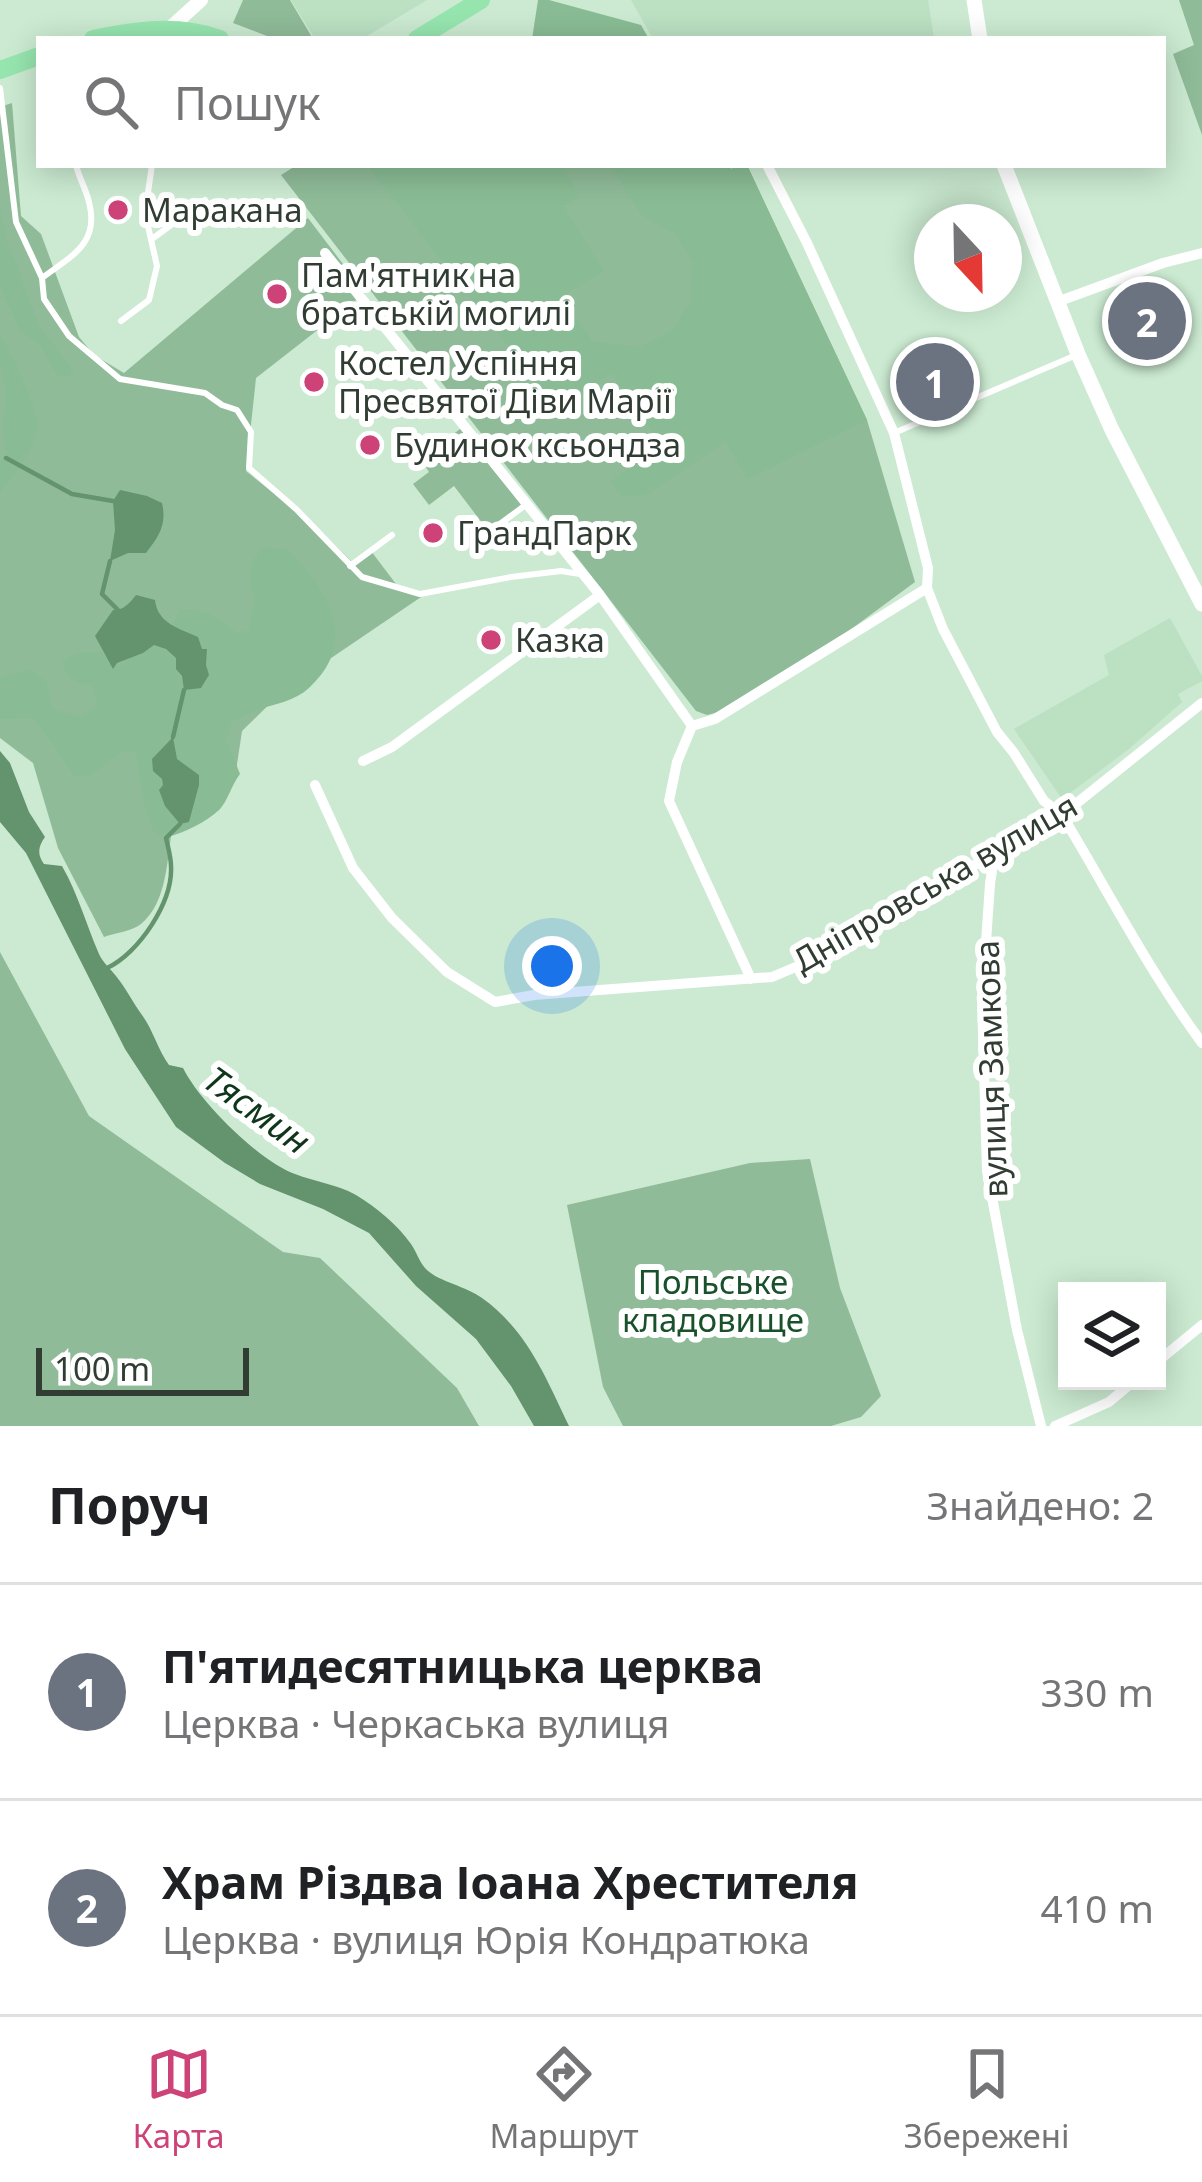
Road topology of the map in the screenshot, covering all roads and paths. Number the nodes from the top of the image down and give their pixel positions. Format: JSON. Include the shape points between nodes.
{"nodes":[{"id":1,"x":201,"y":0,"type":"edge"},
{"id":2,"x":481,"y":0,"type":"edge"},
{"id":3,"x":974,"y":0,"type":"edge"},
{"id":4,"x":170,"y":29,"type":"junction"},
{"id":5,"x":197,"y":31,"type":"junction"},
{"id":6,"x":106,"y":36,"type":"edge"},
{"id":7,"x":211,"y":36,"type":"edge"},
{"id":8,"x":421,"y":36,"type":"edge"},
{"id":9,"x":980,"y":36,"type":"edge"},
{"id":10,"x":36,"y":57,"type":"edge"},
{"id":11,"x":0,"y":70,"type":"edge"},
{"id":12,"x":0,"y":88,"type":"edge"},
{"id":13,"x":77,"y":168,"type":"edge"},
{"id":14,"x":152,"y":168,"type":"edge"},
{"id":15,"x":769,"y":168,"type":"edge"},
{"id":16,"x":1005,"y":168,"type":"edge"},
{"id":17,"x":206,"y":200,"type":"dead end"},
{"id":18,"x":152,"y":239,"type":"junction"},
{"id":19,"x":325,"y":253,"type":"dead end"},
{"id":20,"x":1202,"y":253,"type":"edge"},
{"id":21,"x":42,"y":278,"type":"junction"},
{"id":22,"x":1057,"y":302,"type":"junction"},
{"id":23,"x":122,"y":321,"type":"dead end"},
{"id":24,"x":1078,"y":354,"type":"junction"},
{"id":25,"x":895,"y":433,"type":"junction"},
{"id":26,"x":527,"y":504,"type":"junction"},
{"id":27,"x":392,"y":536,"type":"dead end"},
{"id":28,"x":477,"y":541,"type":"dead end"},
{"id":29,"x":350,"y":566,"type":"junction"},
{"id":30,"x":584,"y":574,"type":"junction"},
{"id":31,"x":1196,"y":577,"type":"edge"},
{"id":32,"x":927,"y":588,"type":"junction"},
{"id":33,"x":600,"y":596,"type":"junction"},
{"id":34,"x":1202,"y":604,"type":"edge"},
{"id":35,"x":1202,"y":704,"type":"edge"},
{"id":36,"x":692,"y":726,"type":"junction"},
{"id":37,"x":364,"y":761,"type":"dead end"},
{"id":38,"x":316,"y":785,"type":"dead end"},
{"id":39,"x":1062,"y":814,"type":"junction"},
{"id":40,"x":995,"y":851,"type":"junction"},
{"id":41,"x":751,"y":979,"type":"junction"},
{"id":42,"x":1202,"y":1043,"type":"edge"},
{"id":43,"x":1202,"y":1325,"type":"edge"},
{"id":44,"x":1166,"y":1355,"type":"edge"},
{"id":45,"x":1124,"y":1390,"type":"edge"},
{"id":46,"x":1041,"y":1426,"type":"edge"},
{"id":47,"x":1055,"y":1426,"type":"edge"}],
"edges":[{"from":1,"to":4,"type":"street"},
{"from":1,"to":5,"type":"street"},
{"from":2,"to":8,"type":"main road"},
{"from":3,"to":9,"type":"main road"},
{"from":4,"to":5,"type":"main road"},
{"from":4,"to":6,"type":"main road"},
{"from":5,"to":7,"type":"main road"},
{"from":10,"to":11,"type":"main road"},
{"from":12,"to":21,"type":"lane","via":[[16,222]]},
{"from":13,"to":21,"type":"lane","via":[[93,228],[84,246]]},
{"from":14,"to":18,"type":"lane"},
{"from":15,"to":25,"type":"street"},
{"from":16,"to":22,"type":"main road"},
{"from":17,"to":18,"type":"lane"},
{"from":18,"to":23,"type":"lane","via":[[158,266],[149,300]]},
{"from":19,"to":26,"type":"street"},
{"from":20,"to":22,"type":"street"},
{"from":21,"to":29,"type":"lane","via":[[44,298],[69,336],[102,367],[120,379],[205,393],[237,410],[251,432],[249,469]]},
{"from":22,"to":24,"type":"main road"},
{"from":24,"to":25,"type":"lane"},
{"from":24,"to":31,"type":"main road"},
{"from":25,"to":32,"type":"street"},
{"from":26,"to":28,"type":"lane"},
{"from":26,"to":30,"type":"street"},
{"from":27,"to":29,"type":"lane"},
{"from":29,"to":30,"type":"lane","via":[[420,594]]},
{"from":30,"to":33,"type":"street"},
{"from":31,"to":34,"type":"main road"},
{"from":32,"to":36,"type":"street"},
{"from":32,"to":39,"type":"street","via":[[997,732],[1044,801]]},
{"from":33,"to":36,"type":"street"},
{"from":33,"to":37,"type":"street"},
{"from":35,"to":39,"type":"street","name":"Дніпровська вулиця"},
{"from":36,"to":41,"type":"street","via":[[669,801]]},
{"from":38,"to":41,"type":"street","name":"Дніпровська вулиця","via":[[353,868],[392,918],[447,972],[495,1002]]},
{"from":39,"to":40,"type":"street","name":"Дніпровська вулиця"},
{"from":39,"to":42,"type":"street"},
{"from":40,"to":41,"type":"street","name":"Дніпровська вулиця","via":[[798,966]]},
{"from":40,"to":46,"type":"street","name":"вулиця Замкова","via":[[982,1000],[987,1171]]},
{"from":43,"to":44,"type":"street"},
{"from":45,"to":47,"type":"street"}]}
